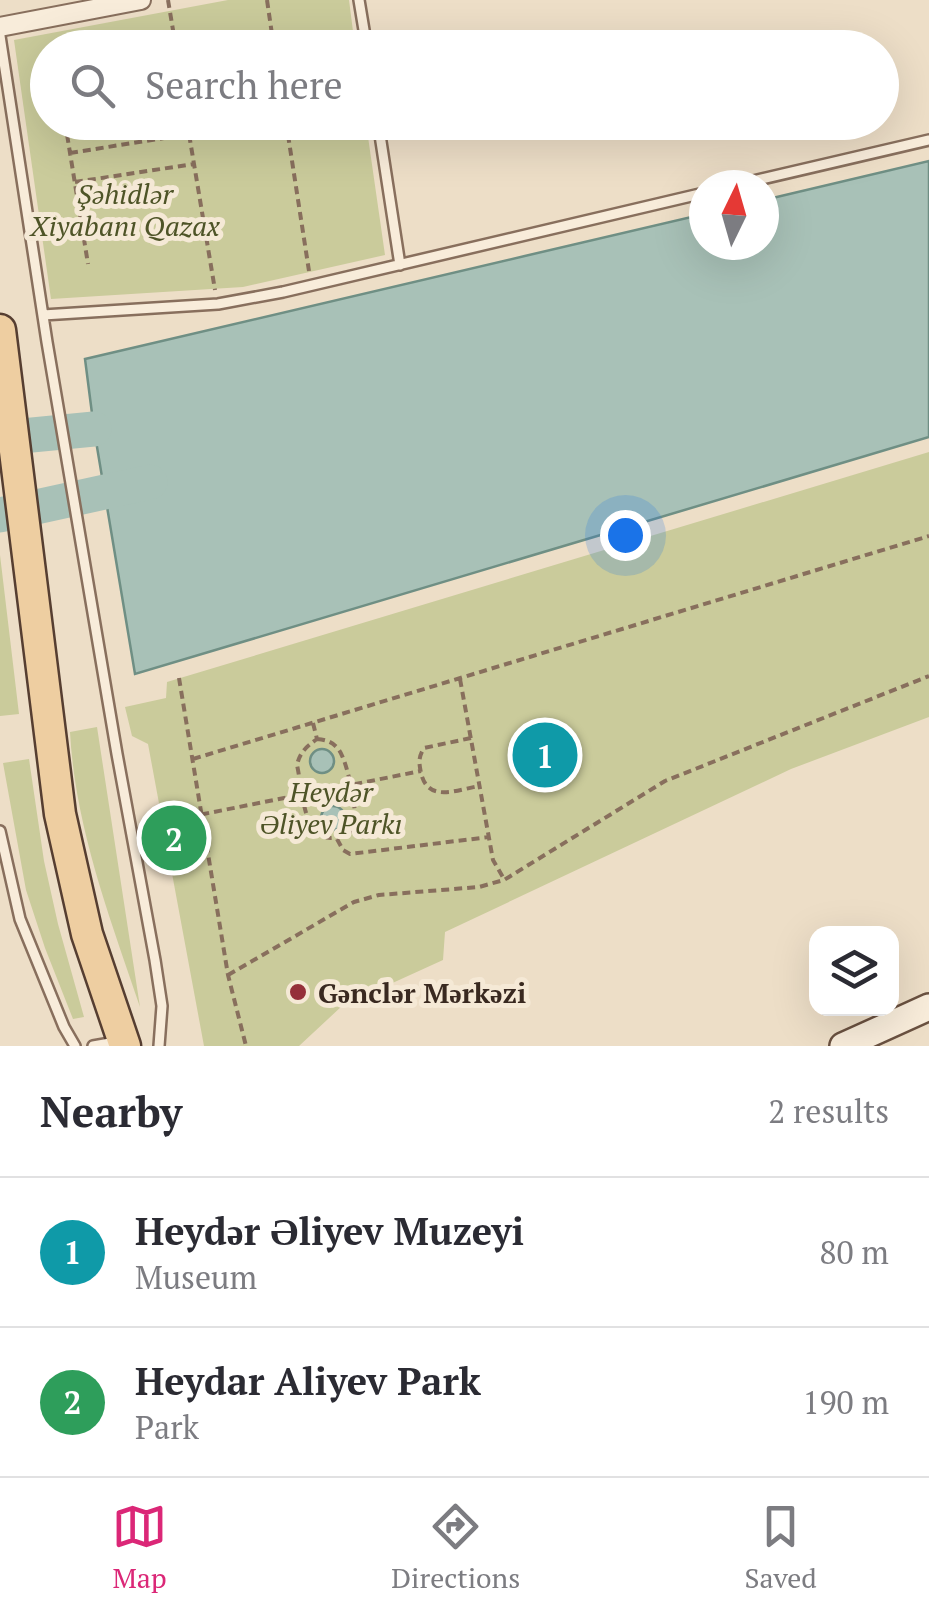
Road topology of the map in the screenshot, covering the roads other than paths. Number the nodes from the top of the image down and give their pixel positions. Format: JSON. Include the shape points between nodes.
{"nodes":[{"id":1,"x":141,"y":0,"type":"edge"},
{"id":2,"x":360,"y":0,"type":"edge"},
{"id":3,"x":0,"y":27,"type":"edge"},
{"id":4,"x":364,"y":30,"type":"edge"},
{"id":5,"x":0,"y":36,"type":"edge"},
{"id":6,"x":381,"y":140,"type":"edge"},
{"id":7,"x":929,"y":140,"type":"edge"},
{"id":8,"x":779,"y":175,"type":"edge"},
{"id":9,"x":689,"y":196,"type":"edge"},
{"id":10,"x":400,"y":265,"type":"junction"},
{"id":11,"x":43,"y":315,"type":"junction"},
{"id":12,"x":0,"y":330,"type":"edge"},
{"id":13,"x":0,"y":831,"type":"edge"},
{"id":14,"x":929,"y":1006,"type":"edge"},
{"id":15,"x":114,"y":1044,"type":"edge"},
{"id":16,"x":75,"y":1046,"type":"edge"},
{"id":17,"x":159,"y":1046,"type":"edge"},
{"id":18,"x":843,"y":1046,"type":"edge"}],
"edges":[{"from":1,"to":3,"type":"street"},
{"from":2,"to":4,"type":"lane"},
{"from":5,"to":11,"type":"lane"},
{"from":6,"to":10,"type":"lane"},
{"from":7,"to":8,"type":"lane"},
{"from":9,"to":10,"type":"lane"},
{"from":10,"to":11,"type":"lane","via":[[218,304]]},
{"from":11,"to":17,"type":"lane","via":[[156,960]]},
{"from":12,"to":15,"type":"main road","via":[[60,814]]},
{"from":13,"to":16,"type":"lane","via":[[20,919]]},
{"from":14,"to":18,"type":"main road"}]}
